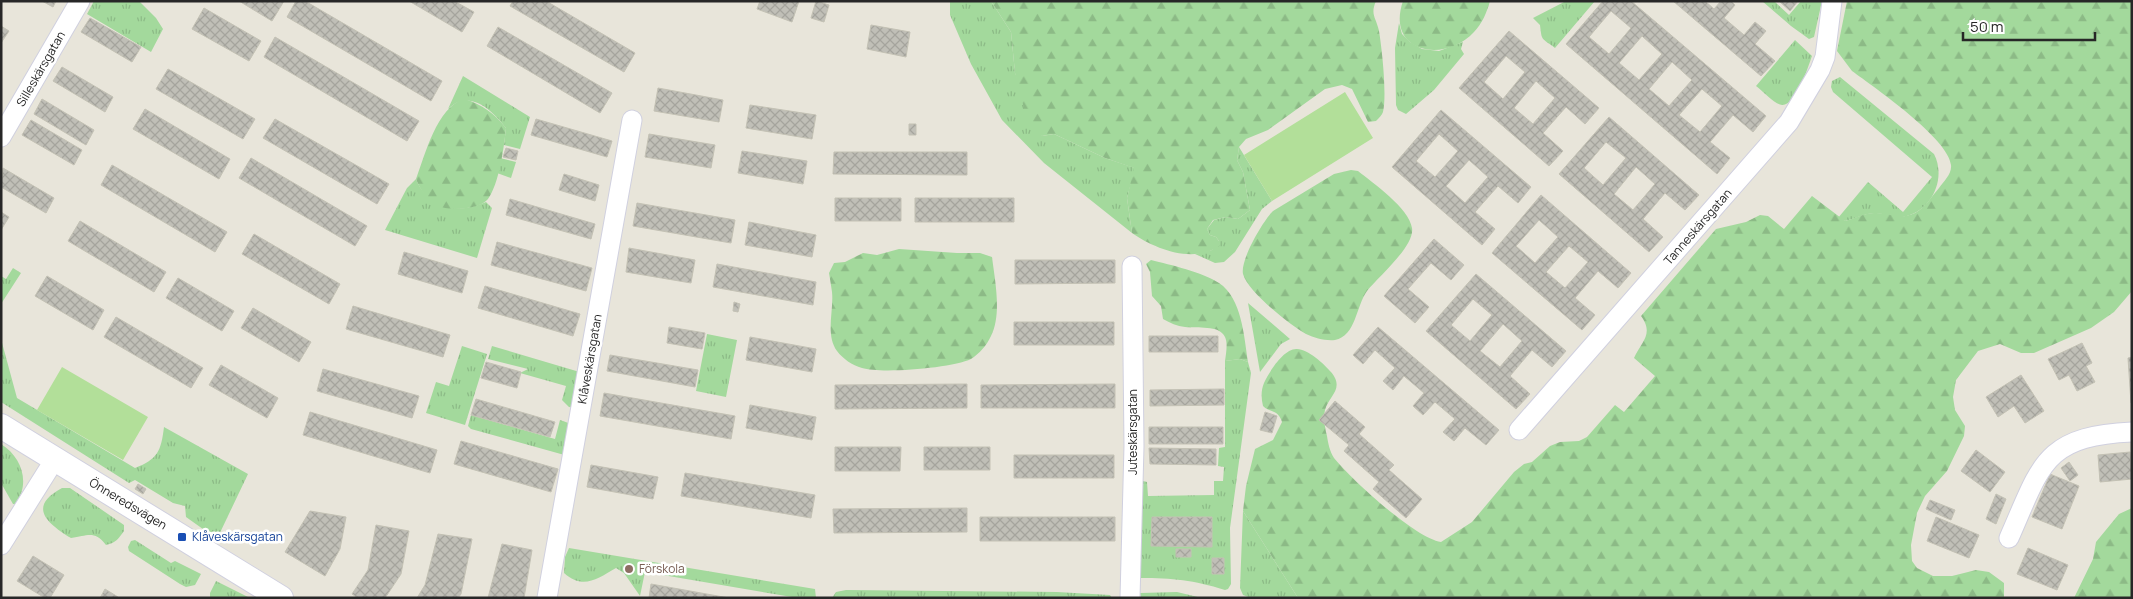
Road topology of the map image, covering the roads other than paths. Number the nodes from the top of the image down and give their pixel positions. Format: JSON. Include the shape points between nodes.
{"nodes":[{"id":1,"x":80,"y":1,"type":"edge"},
{"id":2,"x":1832,"y":1,"type":"edge"},
{"id":3,"x":632,"y":120,"type":"dead end"},
{"id":4,"x":1,"y":137,"type":"edge"},
{"id":5,"x":1132,"y":266,"type":"dead end"},
{"id":6,"x":1,"y":426,"type":"edge"},
{"id":7,"x":1520,"y":430,"type":"dead end"},
{"id":8,"x":2132,"y":432,"type":"edge"},
{"id":9,"x":55,"y":459,"type":"junction"},
{"id":10,"x":2009,"y":538,"type":"dead end"},
{"id":11,"x":1,"y":545,"type":"edge"},
{"id":12,"x":281,"y":598,"type":"edge"},
{"id":13,"x":547,"y":598,"type":"edge"},
{"id":14,"x":1130,"y":598,"type":"edge"}],
"edges":[{"from":1,"to":4,"type":"street","name":"Silleskärsgatan"},
{"from":2,"to":7,"type":"street","name":"Tanneskärsgatan","via":[[1825,57],[1790,122]]},
{"from":3,"to":13,"type":"street","name":"Klåveskärsgatan"},
{"from":5,"to":14,"type":"street","name":"Juteskärsgatan","via":[[1134,446]]},
{"from":6,"to":9,"type":"street","name":"Önneredsvägen"},
{"from":8,"to":10,"type":"street","via":[[2081,438],[2051,457],[2032,485]]},
{"from":9,"to":11,"type":"street"},
{"from":9,"to":12,"type":"street","name":"Önneredsvägen"}]}
